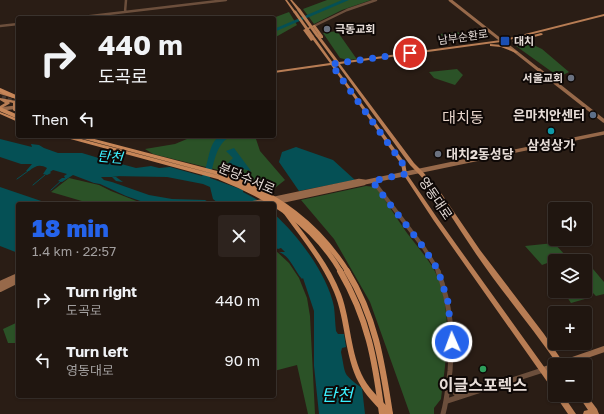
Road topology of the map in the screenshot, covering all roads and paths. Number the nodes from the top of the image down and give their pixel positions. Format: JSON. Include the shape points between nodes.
{"nodes":[{"id":1,"x":126,"y":0,"type":"edge"},
{"id":2,"x":226,"y":0,"type":"edge"},
{"id":3,"x":286,"y":0,"type":"edge"},
{"id":4,"x":291,"y":0,"type":"edge"},
{"id":5,"x":376,"y":0,"type":"edge"},
{"id":6,"x":453,"y":1,"type":"edge"},
{"id":7,"x":125,"y":12,"type":"junction"},
{"id":8,"x":91,"y":16,"type":"edge"},
{"id":9,"x":604,"y":17,"type":"edge"},
{"id":10,"x":16,"y":24,"type":"edge"},
{"id":11,"x":570,"y":24,"type":"junction"},
{"id":12,"x":0,"y":26,"type":"edge"},
{"id":13,"x":314,"y":26,"type":"junction"},
{"id":14,"x":557,"y":30,"type":"junction"},
{"id":15,"x":540,"y":31,"type":"junction"},
{"id":16,"x":537,"y":35,"type":"junction"},
{"id":17,"x":504,"y":42,"type":"junction"},
{"id":18,"x":491,"y":45,"type":"junction"},
{"id":19,"x":516,"y":52,"type":"junction"},
{"id":20,"x":332,"y":55,"type":"junction"},
{"id":21,"x":326,"y":56,"type":"junction"},
{"id":22,"x":340,"y":64,"type":"junction"},
{"id":23,"x":351,"y":64,"type":"junction"},
{"id":24,"x":332,"y":66,"type":"junction"},
{"id":25,"x":322,"y":67,"type":"junction"},
{"id":26,"x":341,"y":72,"type":"junction"},
{"id":27,"x":276,"y":73,"type":"edge"},
{"id":28,"x":0,"y":96,"type":"edge"},
{"id":29,"x":16,"y":99,"type":"edge"},
{"id":30,"x":359,"y":103,"type":"junction"},
{"id":31,"x":16,"y":105,"type":"edge"},
{"id":32,"x":16,"y":108,"type":"edge"},
{"id":33,"x":370,"y":108,"type":"junction"},
{"id":34,"x":0,"y":110,"type":"edge"},
{"id":35,"x":16,"y":116,"type":"edge"},
{"id":36,"x":604,"y":117,"type":"edge"},
{"id":37,"x":16,"y":120,"type":"edge"},
{"id":38,"x":604,"y":121,"type":"edge"},
{"id":39,"x":604,"y":133,"type":"edge"},
{"id":40,"x":72,"y":138,"type":"edge"},
{"id":41,"x":88,"y":138,"type":"edge"},
{"id":42,"x":420,"y":171,"type":"junction"},
{"id":43,"x":405,"y":174,"type":"junction"},
{"id":44,"x":372,"y":181,"type":"junction"},
{"id":45,"x":366,"y":182,"type":"junction"},
{"id":46,"x":259,"y":202,"type":"edge"},
{"id":47,"x":273,"y":202,"type":"edge"},
{"id":48,"x":276,"y":202,"type":"edge"},
{"id":49,"x":276,"y":204,"type":"edge"},
{"id":50,"x":281,"y":207,"type":"junction"},
{"id":51,"x":16,"y":276,"type":"edge"},
{"id":52,"x":16,"y":277,"type":"edge"},
{"id":53,"x":0,"y":284,"type":"edge"},
{"id":54,"x":0,"y":289,"type":"edge"},
{"id":55,"x":604,"y":349,"type":"edge"},
{"id":56,"x":554,"y":358,"type":"edge"},
{"id":57,"x":579,"y":358,"type":"edge"},
{"id":58,"x":548,"y":368,"type":"edge"},
{"id":59,"x":543,"y":370,"type":"junction"},
{"id":60,"x":548,"y":378,"type":"edge"},
{"id":61,"x":448,"y":385,"type":"junction"},
{"id":62,"x":459,"y":397,"type":"junction"},
{"id":63,"x":447,"y":401,"type":"junction"},
{"id":64,"x":566,"y":402,"type":"edge"},
{"id":65,"x":585,"y":402,"type":"edge"},
{"id":66,"x":592,"y":413,"type":"edge"},
{"id":67,"x":382,"y":414,"type":"edge"},
{"id":68,"x":390,"y":414,"type":"edge"},
{"id":69,"x":443,"y":414,"type":"edge"},
{"id":70,"x":572,"y":414,"type":"edge"}],
"edges":[{"from":1,"to":7,"type":"street"},
{"from":2,"to":7,"type":"street"},
{"from":3,"to":21,"type":"main road","name":"영동대로","bridge":true},
{"from":4,"to":20,"type":"main road","name":"영동대로","bridge":true},
{"from":5,"to":13,"type":"street"},
{"from":6,"to":17,"type":"main road"},
{"from":7,"to":8,"type":"street"},
{"from":9,"to":11,"type":"main road","name":"남부순환로"},
{"from":9,"to":14,"type":"main road","name":"남부순환로"},
{"from":10,"to":12,"type":"street"},
{"from":11,"to":14,"type":"main road","via":[[555,29]]},
{"from":11,"to":15,"type":"main road","name":"남부순환로"},
{"from":13,"to":20,"type":"main road"},
{"from":13,"to":21,"type":"main road","via":[[305,30]]},
{"from":14,"to":16,"type":"main road","name":"남부순환로"},
{"from":15,"to":16,"type":"main road","via":[[542,32]]},
{"from":15,"to":17,"type":"main road","name":"남부순환로"},
{"from":16,"to":17,"type":"main road","name":"남부순환로"},
{"from":17,"to":18,"type":"main road","name":"남부순환로"},
{"from":17,"to":19,"type":"main road"},
{"from":17,"to":22,"type":"main road","name":"남부순환로"},
{"from":17,"to":36,"type":"main road"},
{"from":18,"to":19,"type":"main road","via":[[502,46]]},
{"from":18,"to":23,"type":"main road","name":"남부순환로"},
{"from":19,"to":38,"type":"main road"},
{"from":20,"to":22,"type":"main road","name":"영동대로"},
{"from":21,"to":24,"type":"main road","name":"영동대로"},
{"from":21,"to":25,"type":"main road","via":[[326,62]]},
{"from":22,"to":23,"type":"main road","name":"남부순환로"},
{"from":22,"to":24,"type":"main road","name":"남부순환로"},
{"from":22,"to":26,"type":"main road","name":"영동대로"},
{"from":23,"to":26,"type":"main road"},
{"from":24,"to":25,"type":"main road","name":"남부순환로"},
{"from":24,"to":26,"type":"main road","name":"영동대로"},
{"from":25,"to":26,"type":"main road"},
{"from":25,"to":27,"type":"main road","name":"남부순환로"},
{"from":26,"to":30,"type":"main road","name":"영동대로"},
{"from":26,"to":33,"type":"main road","name":"영동대로"},
{"from":28,"to":29,"type":"main road"},
{"from":28,"to":31,"type":"main road","via":[[15,102]]},
{"from":28,"to":34,"type":"main road","via":[[8,103]]},
{"from":30,"to":33,"type":"main road"},
{"from":30,"to":43,"type":"main road","name":"영동대로","via":[[403,164]]},
{"from":32,"to":34,"type":"main road"},
{"from":33,"to":42,"type":"main road","name":"영동대로"},
{"from":34,"to":35,"type":"highway","bridge":true},
{"from":34,"to":37,"type":"highway"},
{"from":39,"to":42,"type":"main road"},
{"from":40,"to":47,"type":"highway","name":"분당수서로","bridge":true,"via":[[230,180]]},
{"from":41,"to":68,"type":"highway","name":"분당수서로","bridge":true,"via":[[240,180],[279,200],[315,228],[340,259],[367,311],[379,348]]},
{"from":42,"to":43,"type":"main road"},
{"from":42,"to":56,"type":"main road","name":"영동대로"},
{"from":43,"to":44,"type":"main road"},
{"from":43,"to":59,"type":"main road","name":"영동대로"},
{"from":44,"to":45,"type":"main road"},
{"from":44,"to":61,"type":"street","via":[[438,270],[448,302],[451,323]]},
{"from":45,"to":46,"type":"main road","bridge":true},
{"from":45,"to":48,"type":"main road","bridge":true},
{"from":49,"to":50,"type":"highway","name":"분당수서로","bridge":true},
{"from":50,"to":67,"type":"highway","name":"분당수서로","bridge":true,"via":[[316,237],[348,284],[369,337]]},
{"from":50,"to":68,"type":"highway","bridge":true,"via":[[330,277],[343,307],[352,356],[359,377],[372,397]]},
{"from":51,"to":53,"type":"main road"},
{"from":52,"to":54,"type":"main road"},
{"from":55,"to":57,"type":"main road"},
{"from":58,"to":59,"type":"main road"},
{"from":59,"to":60,"type":"main road","name":"영동대로"},
{"from":59,"to":62,"type":"street"},
{"from":61,"to":62,"type":"street"},
{"from":61,"to":63,"type":"street"},
{"from":62,"to":63,"type":"street"},
{"from":63,"to":69,"type":"street"},
{"from":64,"to":70,"type":"main road"},
{"from":65,"to":66,"type":"main road"}]}
